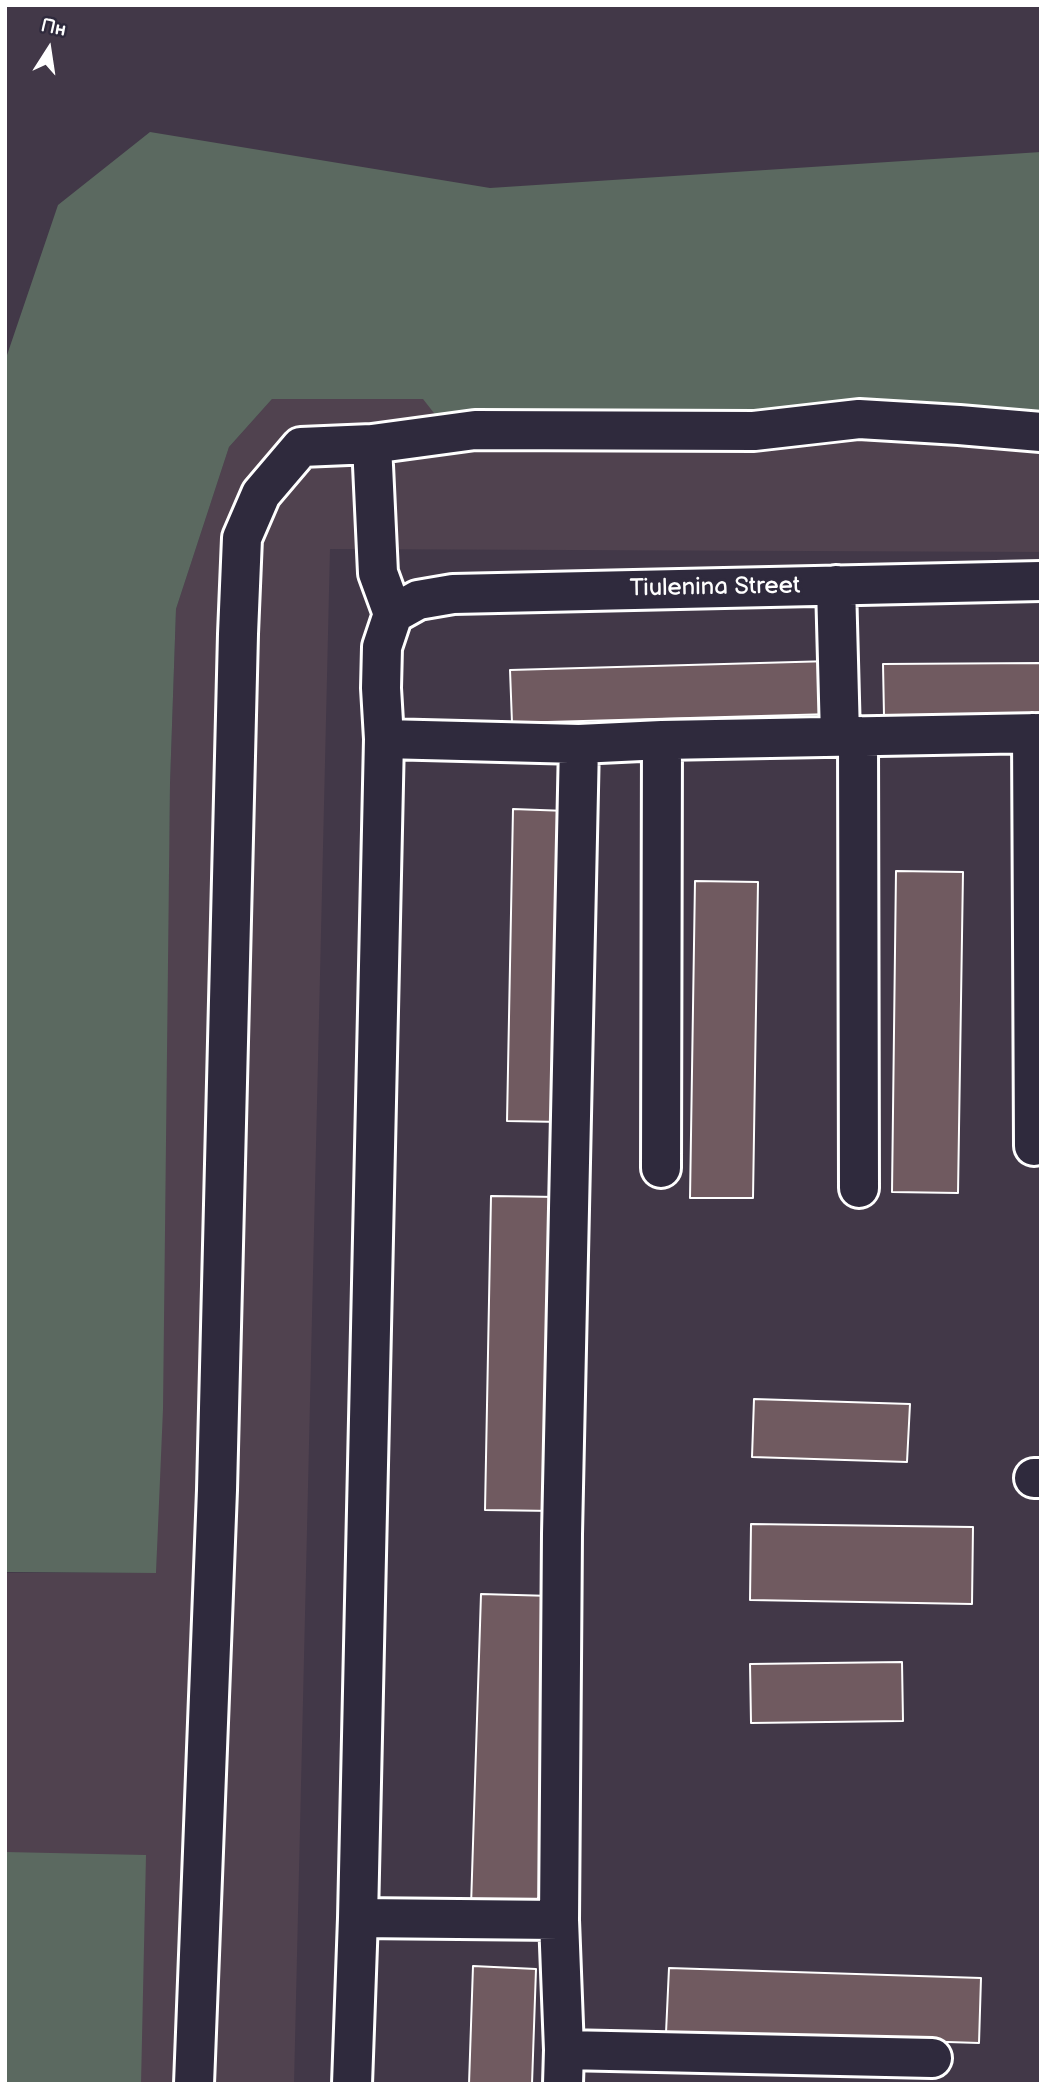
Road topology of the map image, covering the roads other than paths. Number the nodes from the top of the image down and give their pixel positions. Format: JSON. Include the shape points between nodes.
{"nodes":[{"id":1,"x":1041,"y":432,"type":"edge"},
{"id":2,"x":372,"y":444,"type":"junction"},
{"id":3,"x":1041,"y":581,"type":"edge"},
{"id":4,"x":836,"y":585,"type":"junction"},
{"id":5,"x":393,"y":614,"type":"junction"},
{"id":6,"x":1036,"y":733,"type":"edge"},
{"id":7,"x":849,"y":736,"type":"junction"},
{"id":8,"x":384,"y":739,"type":"junction"},
{"id":9,"x":662,"y":740,"type":"junction"},
{"id":10,"x":579,"y":744,"type":"junction"},
{"id":11,"x":1034,"y":1146,"type":"dead end"},
{"id":12,"x":661,"y":1168,"type":"dead end"},
{"id":13,"x":859,"y":1188,"type":"dead end"},
{"id":14,"x":358,"y":1917,"type":"junction"},
{"id":15,"x":559,"y":1920,"type":"junction"},
{"id":16,"x":932,"y":2058,"type":"dead end"},
{"id":17,"x":563,"y":2067,"type":"edge"},
{"id":18,"x":194,"y":2084,"type":"edge"},
{"id":19,"x":352,"y":2084,"type":"edge"}],
"edges":[{"from":1,"to":2,"type":"street","via":[[859,419],[754,431],[475,430]]},
{"from":2,"to":5,"type":"street","via":[[378,573]]},
{"from":2,"to":18,"type":"street","via":[[301,447],[261,494],[242,538],[217,1490]]},
{"from":3,"to":4,"type":"street","name":"Tiulenina Street"},
{"from":4,"to":5,"type":"street","name":"Tiulenina Street","via":[[453,594],[418,600]]},
{"from":4,"to":7,"type":"street"},
{"from":5,"to":8,"type":"street","via":[[382,647]]},
{"from":6,"to":7,"type":"street"},
{"from":6,"to":11,"type":"street"},
{"from":7,"to":9,"type":"street"},
{"from":7,"to":13,"type":"street"},
{"from":8,"to":10,"type":"street"},
{"from":8,"to":14,"type":"street"},
{"from":9,"to":10,"type":"street"},
{"from":9,"to":12,"type":"street"},
{"from":10,"to":15,"type":"street","via":[[562,1534]]},
{"from":14,"to":15,"type":"street"},
{"from":14,"to":19,"type":"street"},
{"from":15,"to":17,"type":"street"},
{"from":16,"to":17,"type":"street"}]}
